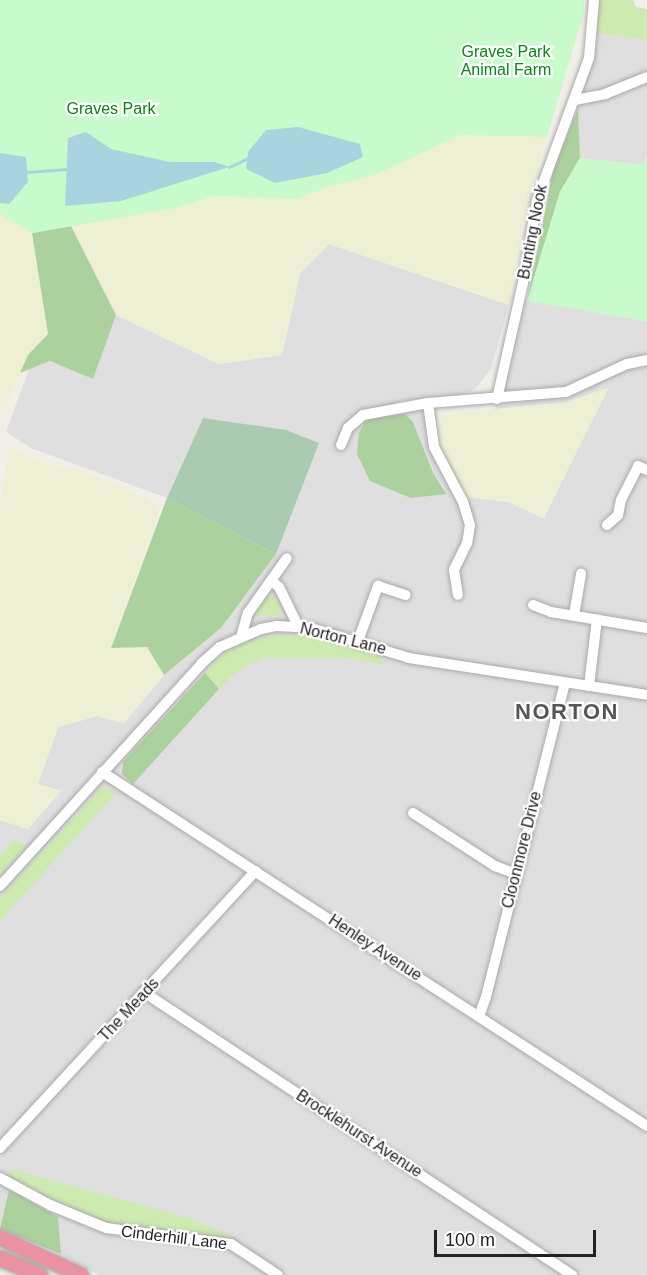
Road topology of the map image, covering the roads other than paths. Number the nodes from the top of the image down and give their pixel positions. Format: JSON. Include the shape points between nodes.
{"nodes":[{"id":1,"x":594,"y":0,"type":"edge"},
{"id":2,"x":647,"y":77,"type":"edge"},
{"id":3,"x":575,"y":100,"type":"junction"},
{"id":4,"x":647,"y":360,"type":"edge"},
{"id":5,"x":497,"y":399,"type":"junction"},
{"id":6,"x":428,"y":403,"type":"junction"},
{"id":7,"x":341,"y":445,"type":"dead end"},
{"id":8,"x":647,"y":470,"type":"edge"},
{"id":9,"x":607,"y":525,"type":"dead end"},
{"id":10,"x":287,"y":558,"type":"dead end"},
{"id":11,"x":581,"y":574,"type":"dead end"},
{"id":12,"x":272,"y":581,"type":"junction"},
{"id":13,"x":458,"y":594,"type":"dead end"},
{"id":14,"x":406,"y":595,"type":"dead end"},
{"id":15,"x":533,"y":605,"type":"dead end"},
{"id":16,"x":574,"y":615,"type":"junction"},
{"id":17,"x":597,"y":619,"type":"junction"},
{"id":18,"x":298,"y":626,"type":"junction"},
{"id":19,"x":647,"y":628,"type":"edge"},
{"id":20,"x":241,"y":636,"type":"junction"},
{"id":21,"x":358,"y":641,"type":"junction"},
{"id":22,"x":565,"y":683,"type":"junction"},
{"id":23,"x":589,"y":686,"type":"junction"},
{"id":24,"x":647,"y":695,"type":"edge"},
{"id":25,"x":102,"y":772,"type":"junction"},
{"id":26,"x":413,"y":813,"type":"dead end"},
{"id":27,"x":256,"y":871,"type":"junction"},
{"id":28,"x":516,"y":874,"type":"junction"},
{"id":29,"x":0,"y":886,"type":"edge"},
{"id":30,"x":145,"y":993,"type":"junction"},
{"id":31,"x":479,"y":1016,"type":"junction"},
{"id":32,"x":647,"y":1126,"type":"edge"},
{"id":33,"x":0,"y":1148,"type":"edge"},
{"id":34,"x":0,"y":1178,"type":"edge"},
{"id":35,"x":0,"y":1237,"type":"edge"},
{"id":36,"x":0,"y":1258,"type":"edge"},
{"id":37,"x":40,"y":1275,"type":"edge"},
{"id":38,"x":81,"y":1275,"type":"edge"},
{"id":39,"x":278,"y":1275,"type":"edge"},
{"id":40,"x":572,"y":1275,"type":"edge"}],
"edges":[{"from":1,"to":3,"type":"street","name":"Bunting Nook","via":[[589,57]]},
{"from":2,"to":3,"type":"street","via":[[604,94]]},
{"from":3,"to":5,"type":"street","name":"Bunting Nook","via":[[537,200]]},
{"from":4,"to":5,"type":"street","via":[[627,364],[566,392]]},
{"from":5,"to":6,"type":"street"},
{"from":6,"to":7,"type":"street","via":[[363,415],[348,428]]},
{"from":6,"to":13,"type":"street","via":[[434,447],[463,502],[470,525],[467,543],[454,570]]},
{"from":8,"to":9,"type":"street","via":[[638,466],[618,515]]},
{"from":10,"to":12,"type":"street"},
{"from":11,"to":16,"type":"street"},
{"from":12,"to":18,"type":"street","via":[[279,586]]},
{"from":12,"to":20,"type":"street","via":[[248,613]]},
{"from":14,"to":21,"type":"street","via":[[378,586]]},
{"from":15,"to":16,"type":"street"},
{"from":16,"to":17,"type":"street"},
{"from":17,"to":19,"type":"street"},
{"from":17,"to":23,"type":"street"},
{"from":18,"to":20,"type":"street","name":"Norton Lane","via":[[261,629]]},
{"from":18,"to":21,"type":"street","name":"Norton Lane"},
{"from":20,"to":25,"type":"street","name":"Norton Lane","via":[[202,663]]},
{"from":21,"to":22,"type":"street","name":"Norton Lane","via":[[409,658]]},
{"from":22,"to":23,"type":"street","name":"Norton Lane"},
{"from":22,"to":28,"type":"street","name":"Cloonmore Drive"},
{"from":23,"to":24,"type":"street","name":"Norton Lane"},
{"from":25,"to":27,"type":"street","name":"Henley Avenue"},
{"from":25,"to":29,"type":"street","name":"Norton Lane"},
{"from":26,"to":28,"type":"street","via":[[495,866]]},
{"from":27,"to":30,"type":"street","name":"The Meads"},
{"from":27,"to":31,"type":"street","name":"Henley Avenue"},
{"from":28,"to":31,"type":"street","name":"Cloonmore Drive"},
{"from":30,"to":33,"type":"street","name":"The Meads"},
{"from":30,"to":40,"type":"street","name":"Brocklehurst Avenue"},
{"from":31,"to":32,"type":"street","name":"Henley Avenue"},
{"from":34,"to":39,"type":"street","name":"Cinderhill Lane","via":[[50,1205],[106,1228],[231,1244]]},
{"from":35,"to":38,"type":"highway"},
{"from":36,"to":37,"type":"highway"}]}
